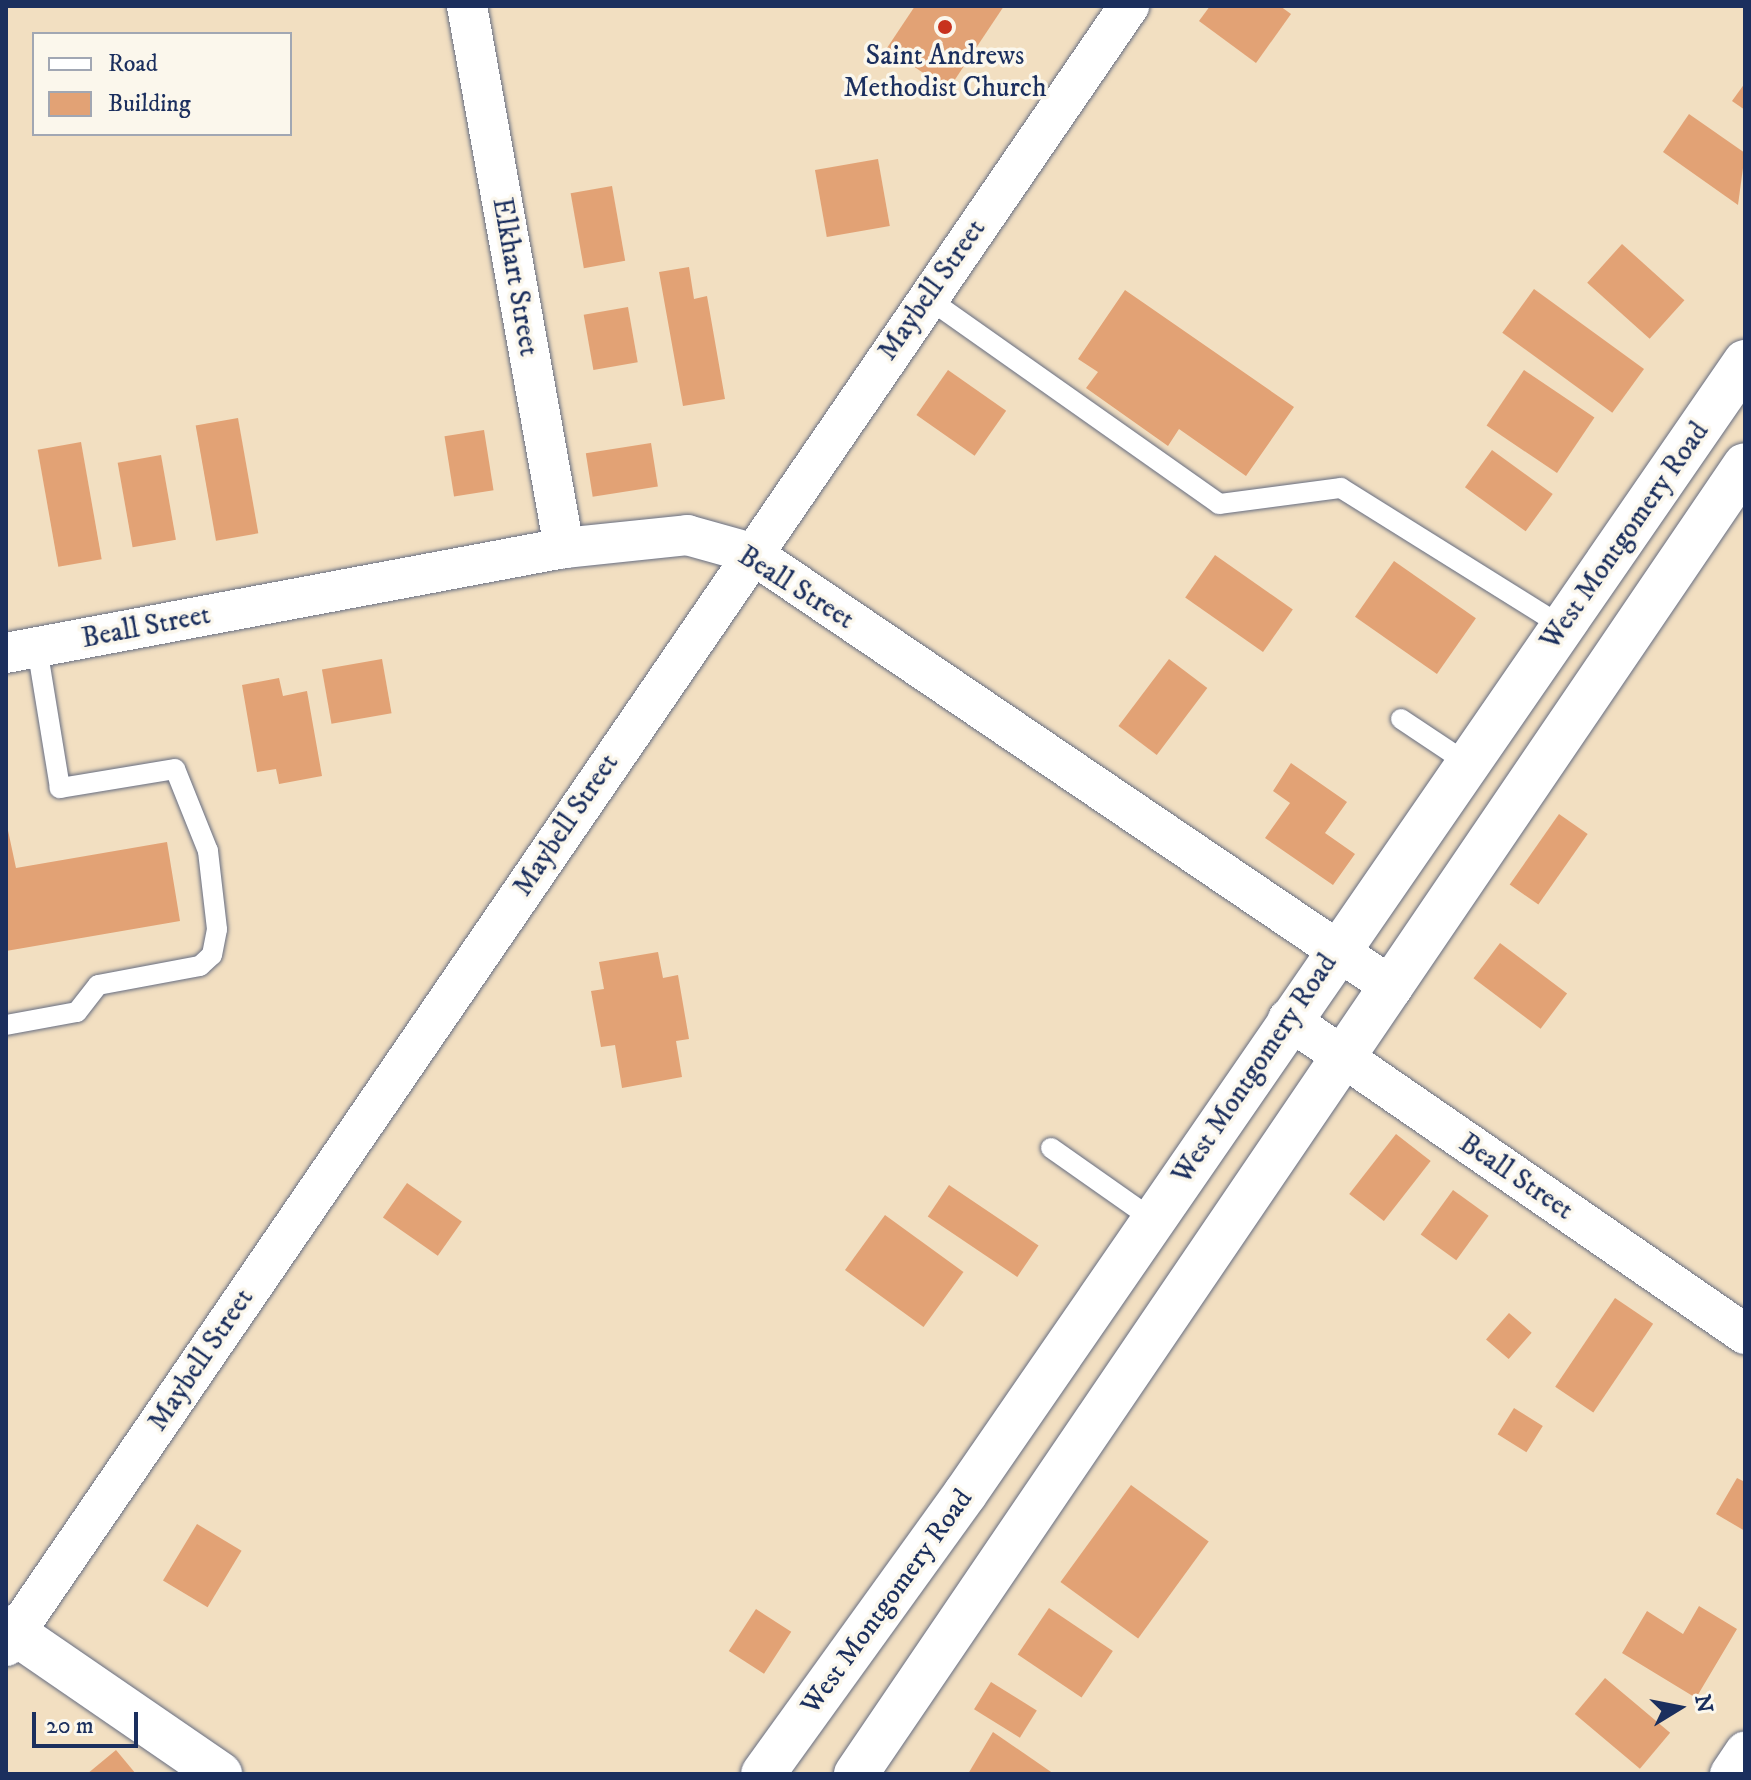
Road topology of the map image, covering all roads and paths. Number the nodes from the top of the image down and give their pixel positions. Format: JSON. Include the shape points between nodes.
{"nodes":[{"id":1,"x":467,"y":6,"type":"edge"},
{"id":2,"x":1129,"y":6,"type":"edge"},
{"id":3,"x":926,"y":297,"type":"junction"},
{"id":4,"x":1745,"y":362,"type":"edge"},
{"id":5,"x":1745,"y":465,"type":"edge"},
{"id":6,"x":1641,"y":514,"type":"junction"},
{"id":7,"x":564,"y":548,"type":"junction"},
{"id":8,"x":1690,"y":548,"type":"junction"},
{"id":9,"x":751,"y":553,"type":"junction"},
{"id":10,"x":1562,"y":626,"type":"junction"},
{"id":11,"x":22,"y":650,"type":"edge"},
{"id":12,"x":1401,"y":719,"type":"dead end"},
{"id":13,"x":1467,"y":763,"type":"junction"},
{"id":14,"x":1337,"y":950,"type":"junction"},
{"id":15,"x":1393,"y":988,"type":"junction"},
{"id":16,"x":1288,"y":1019,"type":"junction"},
{"id":17,"x":6,"y":1025,"type":"edge"},
{"id":18,"x":1346,"y":1060,"type":"junction"},
{"id":19,"x":1051,"y":1148,"type":"dead end"},
{"id":20,"x":1152,"y":1219,"type":"junction"},
{"id":21,"x":1745,"y":1334,"type":"edge"},
{"id":22,"x":949,"y":1517,"type":"junction"},
{"id":23,"x":1006,"y":1558,"type":"junction"},
{"id":24,"x":9,"y":1635,"type":"edge"},
{"id":25,"x":1745,"y":1752,"type":"edge"},
{"id":26,"x":220,"y":1774,"type":"edge"},
{"id":27,"x":763,"y":1774,"type":"edge"},
{"id":28,"x":856,"y":1774,"type":"edge"},
{"id":29,"x":1730,"y":1774,"type":"edge"}],
"edges":[{"from":1,"to":7,"type":"street","name":"Elkhart Street"},
{"from":2,"to":3,"type":"street","name":"Maybell Street"},
{"from":3,"to":9,"type":"street","name":"Maybell Street"},
{"from":3,"to":10,"type":"lane","via":[[1219,504],[1341,488]]},
{"from":4,"to":6,"type":"main road","name":"West Montgomery Road"},
{"from":5,"to":8,"type":"main road","name":"West Montgomery Road"},
{"from":6,"to":8,"type":"main road"},
{"from":6,"to":10,"type":"main road","name":"West Montgomery Road"},
{"from":7,"to":9,"type":"street","name":"Beall Street","via":[[687,535]]},
{"from":7,"to":11,"type":"street","name":"Beall Street"},
{"from":8,"to":15,"type":"main road","name":"West Montgomery Road"},
{"from":9,"to":14,"type":"street","name":"Beall Street"},
{"from":9,"to":24,"type":"street","name":"Maybell Street"},
{"from":10,"to":13,"type":"main road","name":"West Montgomery Road"},
{"from":11,"to":17,"type":"lane","via":[[60,788],[175,769],[208,851],[217,929],[212,955],[200,966],[98,985],[77,1012]]},
{"from":12,"to":13,"type":"lane"},
{"from":13,"to":14,"type":"main road","name":"West Montgomery Road"},
{"from":14,"to":15,"type":"street","name":"Beall Street"},
{"from":14,"to":16,"type":"main road","name":"West Montgomery Road"},
{"from":15,"to":18,"type":"main road","name":"West Montgomery Road"},
{"from":16,"to":18,"type":"street","name":"Beall Street"},
{"from":16,"to":20,"type":"main road","name":"West Montgomery Road"},
{"from":18,"to":21,"type":"street","name":"Beall Street"},
{"from":18,"to":23,"type":"main road","name":"West Montgomery Road"},
{"from":19,"to":20,"type":"lane"},
{"from":20,"to":22,"type":"main road","name":"West Montgomery Road"},
{"from":22,"to":23,"type":"main road"},
{"from":22,"to":27,"type":"main road","name":"West Montgomery Road"},
{"from":23,"to":28,"type":"main road","name":"West Montgomery Road"},
{"from":24,"to":26,"type":"main road"},
{"from":25,"to":29,"type":"street"}]}
